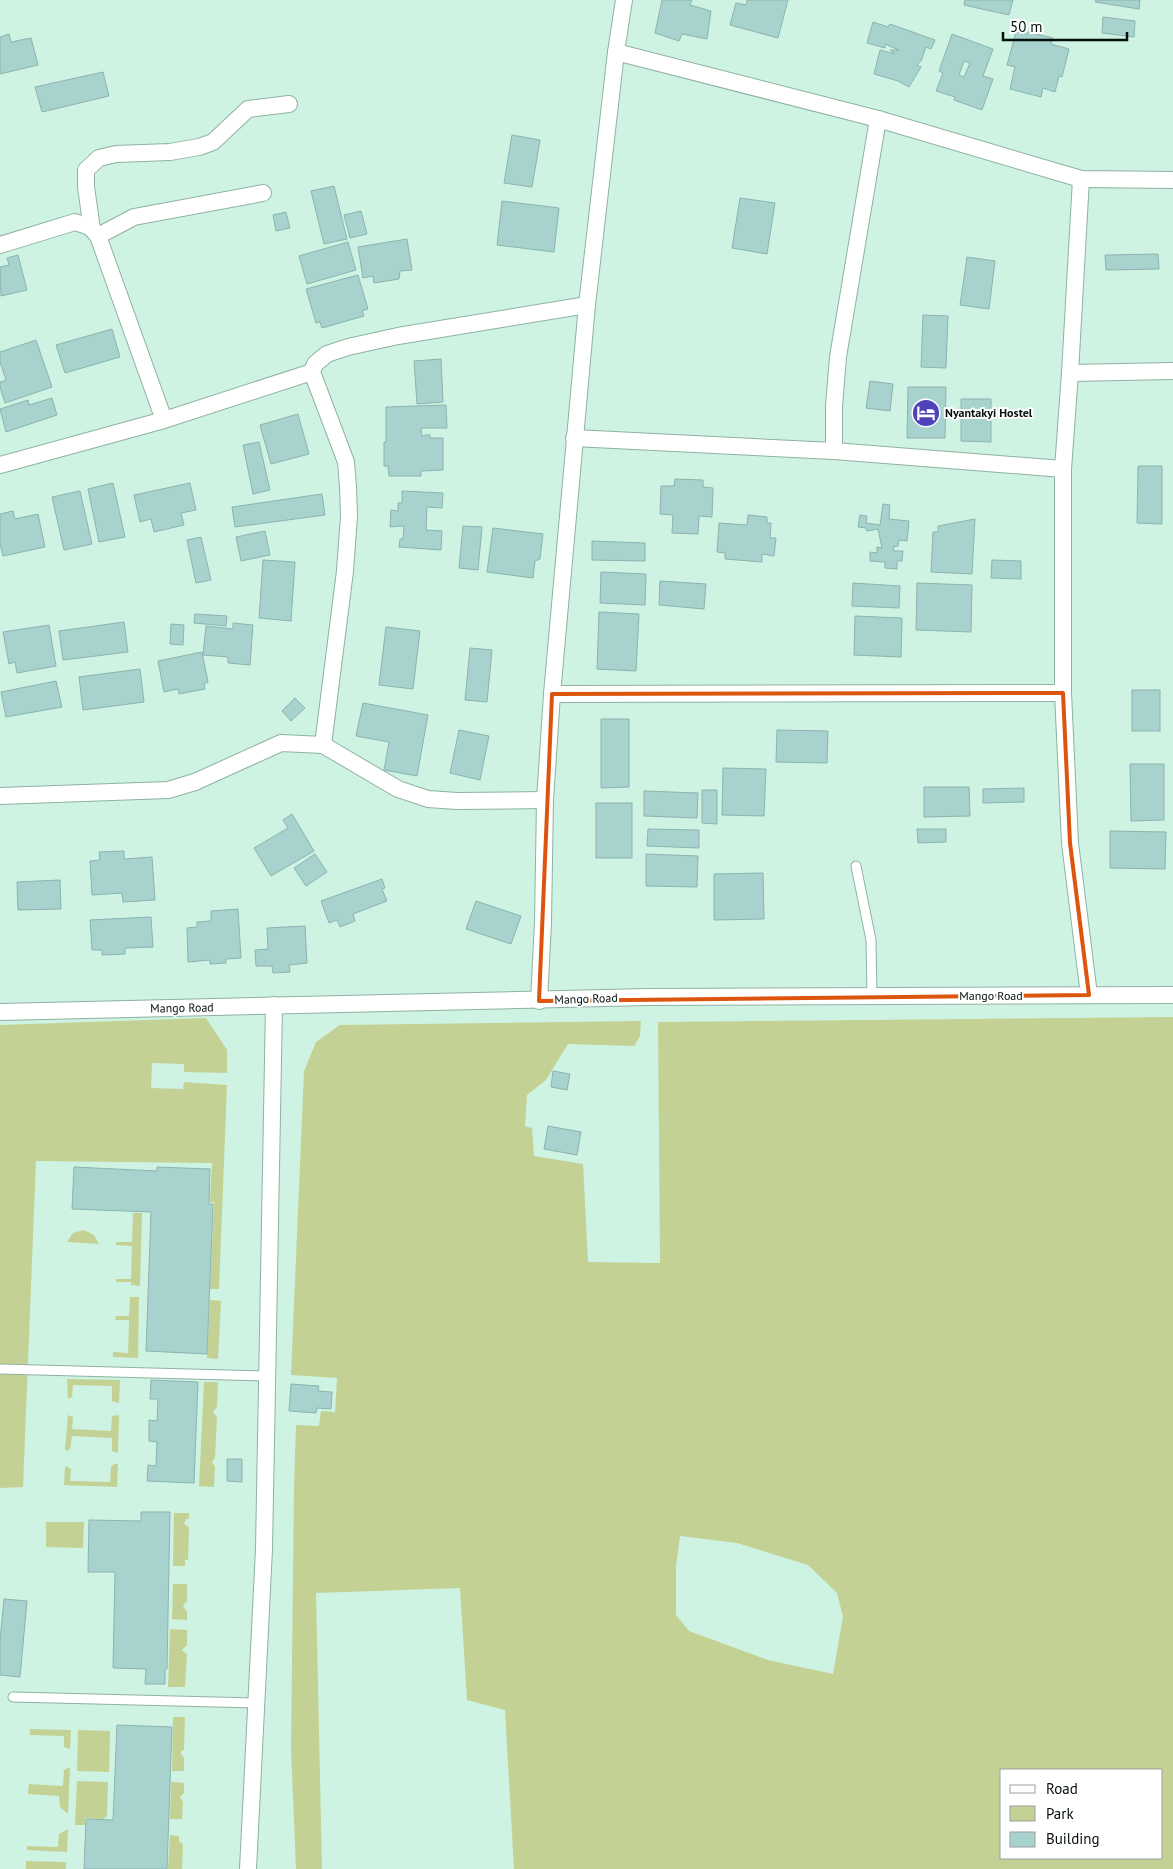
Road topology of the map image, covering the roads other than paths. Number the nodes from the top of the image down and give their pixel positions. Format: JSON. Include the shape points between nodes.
{"nodes":[{"id":1,"x":624,"y":0,"type":"edge"},
{"id":2,"x":616,"y":52,"type":"junction"},
{"id":3,"x":289,"y":104,"type":"dead end"},
{"id":4,"x":878,"y":119,"type":"junction"},
{"id":5,"x":1081,"y":179,"type":"junction"},
{"id":6,"x":1173,"y":180,"type":"edge"},
{"id":7,"x":263,"y":193,"type":"dead end"},
{"id":8,"x":95,"y":233,"type":"junction"},
{"id":9,"x":0,"y":245,"type":"edge"},
{"id":10,"x":588,"y":304,"type":"junction"},
{"id":11,"x":1173,"y":371,"type":"edge"},
{"id":12,"x":312,"y":372,"type":"junction"},
{"id":13,"x":1070,"y":372,"type":"junction"},
{"id":14,"x":164,"y":420,"type":"junction"},
{"id":15,"x":574,"y":438,"type":"junction"},
{"id":16,"x":834,"y":452,"type":"junction"},
{"id":17,"x":0,"y":465,"type":"edge"},
{"id":18,"x":1063,"y":468,"type":"junction"},
{"id":19,"x":1063,"y":693,"type":"junction"},
{"id":20,"x":552,"y":694,"type":"junction"},
{"id":21,"x":322,"y":745,"type":"junction"},
{"id":22,"x":0,"y":796,"type":"edge"},
{"id":23,"x":545,"y":800,"type":"junction"},
{"id":24,"x":856,"y":866,"type":"dead end"},
{"id":25,"x":1089,"y":995,"type":"junction"},
{"id":26,"x":1173,"y":995,"type":"edge"},
{"id":27,"x":872,"y":996,"type":"junction"},
{"id":28,"x":539,"y":1001,"type":"junction"},
{"id":29,"x":274,"y":1005,"type":"junction"},
{"id":30,"x":0,"y":1012,"type":"edge"},
{"id":31,"x":0,"y":1369,"type":"edge"},
{"id":32,"x":267,"y":1376,"type":"junction"},
{"id":33,"x":13,"y":1697,"type":"dead end"},
{"id":34,"x":256,"y":1703,"type":"junction"},
{"id":35,"x":248,"y":1869,"type":"edge"}],
"edges":[{"from":1,"to":2,"type":"street"},
{"from":2,"to":4,"type":"street"},
{"from":2,"to":10,"type":"street"},
{"from":3,"to":8,"type":"street","via":[[248,109],[213,142],[199,147],[99,158],[86,170]]},
{"from":4,"to":5,"type":"street"},
{"from":4,"to":16,"type":"street","via":[[838,357]]},
{"from":5,"to":6,"type":"street"},
{"from":5,"to":13,"type":"street"},
{"from":7,"to":8,"type":"street","via":[[134,216]]},
{"from":8,"to":9,"type":"street","via":[[75,222]]},
{"from":8,"to":14,"type":"street"},
{"from":10,"to":12,"type":"street","via":[[348,347],[327,354]]},
{"from":10,"to":15,"type":"street"},
{"from":11,"to":13,"type":"street"},
{"from":12,"to":14,"type":"street"},
{"from":12,"to":21,"type":"street","via":[[346,462],[349,516]]},
{"from":13,"to":18,"type":"street"},
{"from":14,"to":17,"type":"street"},
{"from":15,"to":16,"type":"street"},
{"from":15,"to":20,"type":"street"},
{"from":16,"to":18,"type":"street"},
{"from":18,"to":19,"type":"street"},
{"from":19,"to":20,"type":"street"},
{"from":19,"to":25,"type":"street","via":[[1070,843]]},
{"from":20,"to":23,"type":"street"},
{"from":21,"to":22,"type":"street","via":[[281,744],[195,782],[168,790]]},
{"from":21,"to":23,"type":"street","via":[[398,789],[428,799]]},
{"from":23,"to":28,"type":"street","via":[[544,922]]},
{"from":24,"to":27,"type":"lane","via":[[871,940]]},
{"from":25,"to":26,"type":"street","name":"Mango Road"},
{"from":25,"to":27,"type":"street","name":"Mango Road"},
{"from":27,"to":28,"type":"street","name":"Mango Road"},
{"from":28,"to":29,"type":"street","name":"Mango Road"},
{"from":29,"to":30,"type":"street","name":"Mango Road"},
{"from":29,"to":32,"type":"street"},
{"from":31,"to":32,"type":"lane"},
{"from":32,"to":34,"type":"street","via":[[264,1549]]},
{"from":33,"to":34,"type":"lane"},
{"from":34,"to":35,"type":"street"}]}
